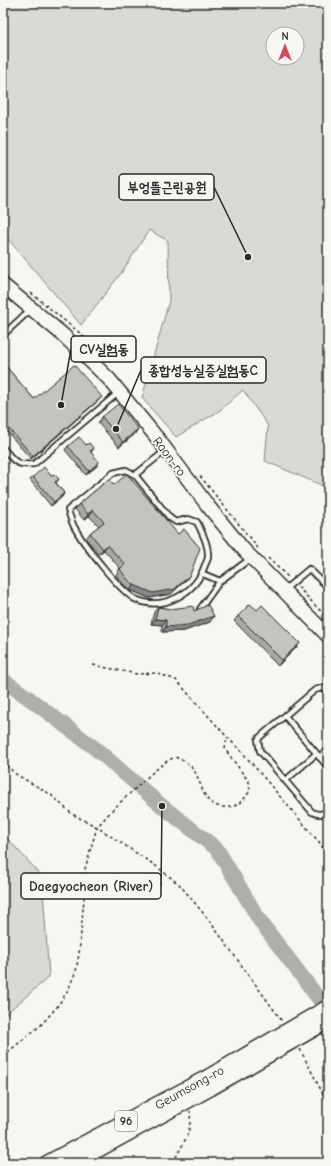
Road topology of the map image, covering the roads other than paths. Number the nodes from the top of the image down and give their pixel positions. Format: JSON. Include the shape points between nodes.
{"nodes":[{"id":1,"x":3,"y":285,"type":"edge"},
{"id":2,"x":32,"y":308,"type":"junction"},
{"id":3,"x":3,"y":335,"type":"edge"},
{"id":4,"x":120,"y":392,"type":"junction"},
{"id":5,"x":3,"y":448,"type":"edge"},
{"id":6,"x":166,"y":450,"type":"junction"},
{"id":7,"x":135,"y":476,"type":"junction"},
{"id":8,"x":251,"y":558,"type":"junction"},
{"id":9,"x":202,"y":574,"type":"junction"},
{"id":10,"x":220,"y":581,"type":"junction"},
{"id":11,"x":328,"y":587,"type":"edge"},
{"id":12,"x":284,"y":590,"type":"junction"},
{"id":13,"x":200,"y":609,"type":"edge"},
{"id":14,"x":328,"y":636,"type":"edge"},
{"id":15,"x":328,"y":690,"type":"edge"},
{"id":16,"x":284,"y":716,"type":"junction"},
{"id":17,"x":328,"y":750,"type":"edge"},
{"id":18,"x":318,"y":756,"type":"junction"},
{"id":19,"x":328,"y":767,"type":"edge"},
{"id":20,"x":286,"y":780,"type":"junction"},
{"id":21,"x":328,"y":810,"type":"edge"},
{"id":22,"x":328,"y":1007,"type":"edge"},
{"id":23,"x":328,"y":1021,"type":"edge"},
{"id":24,"x":209,"y":1083,"type":"junction"},
{"id":25,"x":47,"y":1163,"type":"edge"},
{"id":26,"x":74,"y":1163,"type":"edge"}],
"edges":[{"from":1,"to":2,"type":"main road","name":"Raon-ro"},
{"from":2,"to":3,"type":"lane"},
{"from":2,"to":4,"type":"main road","name":"Raon-ro"},
{"from":4,"to":5,"type":"lane","via":[[34,464],[24,466],[15,462]]},
{"from":4,"to":6,"type":"main road","name":"Raon-ro"},
{"from":6,"to":7,"type":"lane"},
{"from":6,"to":8,"type":"main road","name":"Raon-ro"},
{"from":7,"to":9,"type":"lane","via":[[170,518],[176,522],[188,519],[197,522],[205,539],[208,556]]},
{"from":7,"to":9,"type":"lane","via":[[126,470],[113,473],[68,510],[76,530],[115,582],[135,598],[153,604],[174,600],[192,588]]},
{"from":8,"to":10,"type":"lane"},
{"from":8,"to":12,"type":"main road","name":"Raon-ro"},
{"from":9,"to":10,"type":"lane"},
{"from":10,"to":13,"type":"lane"},
{"from":11,"to":12,"type":"lane","via":[[309,569]]},
{"from":12,"to":14,"type":"main road","name":"Raon-ro"},
{"from":15,"to":16,"type":"lane","via":[[315,690]]},
{"from":16,"to":18,"type":"lane"},
{"from":16,"to":20,"type":"lane","via":[[258,740],[260,751]]},
{"from":17,"to":18,"type":"lane"},
{"from":18,"to":19,"type":"lane"},
{"from":18,"to":20,"type":"lane"},
{"from":20,"to":21,"type":"lane","via":[[312,812],[321,814]]},
{"from":22,"to":24,"type":"main road","name":"Geumsong-ro","number":"96","bridge":true},
{"from":23,"to":24,"type":"main road","name":"Geumsong-ro","number":"96","bridge":true},
{"from":24,"to":25,"type":"main road","name":"Geumsong-ro","number":"96"},
{"from":24,"to":26,"type":"main road","name":"Geumsong-ro","number":"96","via":[[189,1101]]}]}
